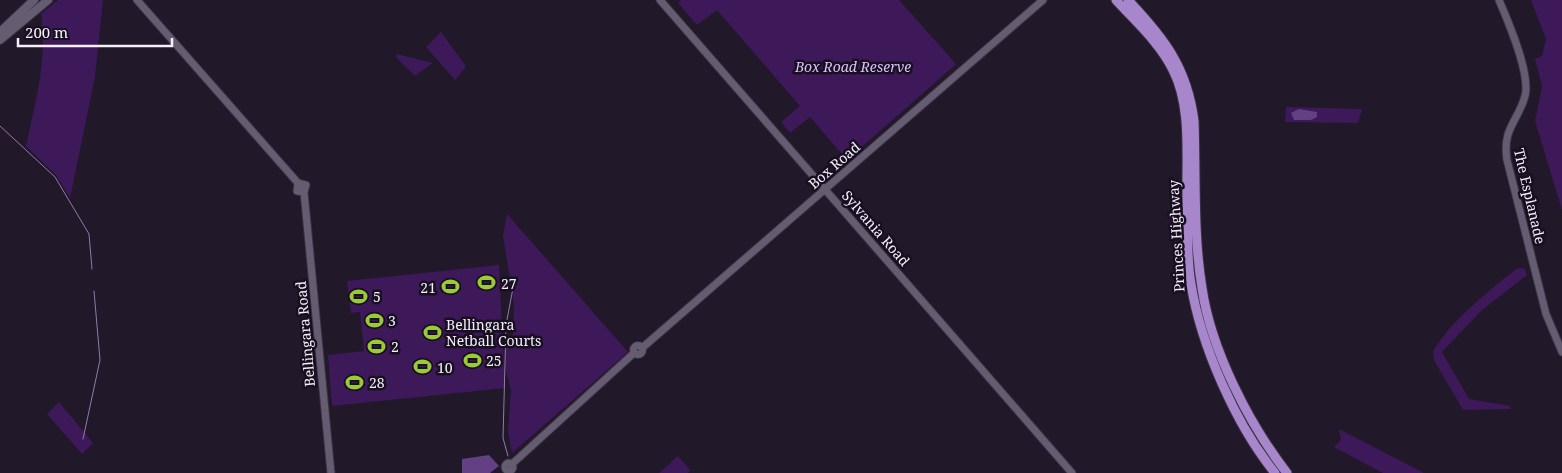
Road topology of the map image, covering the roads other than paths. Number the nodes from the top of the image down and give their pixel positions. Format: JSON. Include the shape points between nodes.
{"nodes":[{"id":1,"x":34,"y":0,"type":"edge"},
{"id":2,"x":48,"y":0,"type":"edge"},
{"id":3,"x":137,"y":0,"type":"edge"},
{"id":4,"x":660,"y":0,"type":"edge"},
{"id":5,"x":1043,"y":0,"type":"edge"},
{"id":6,"x":1116,"y":0,"type":"edge"},
{"id":7,"x":1128,"y":0,"type":"edge"},
{"id":8,"x":1499,"y":0,"type":"edge"},
{"id":9,"x":0,"y":32,"type":"edge"},
{"id":10,"x":0,"y":40,"type":"edge"},
{"id":11,"x":826,"y":189,"type":"junction"},
{"id":12,"x":1562,"y":352,"type":"edge"},
{"id":13,"x":507,"y":469,"type":"edge"},
{"id":14,"x":331,"y":473,"type":"edge"},
{"id":15,"x":1072,"y":473,"type":"edge"},
{"id":16,"x":1275,"y":473,"type":"edge"},
{"id":17,"x":1287,"y":473,"type":"edge"}],
"edges":[{"from":1,"to":9,"type":"main road"},
{"from":2,"to":10,"type":"main road"},
{"from":3,"to":14,"type":"street","name":"Bellingara Road","via":[[298,184],[306,184],[304,192]]},
{"from":4,"to":11,"type":"street","name":"Sylvania Road"},
{"from":5,"to":11,"type":"street","name":"Box Road"},
{"from":6,"to":16,"type":"highway","name":"Princes Highway","via":[[1153,41],[1174,71],[1185,122],[1190,282],[1194,301],[1235,411]]},
{"from":7,"to":17,"type":"highway","name":"Princes Highway","via":[[1160,35],[1186,82],[1194,120],[1198,255],[1207,314],[1244,406],[1261,438]]},
{"from":8,"to":12,"type":"street","name":"The Esplanade","via":[[1522,58],[1526,94],[1511,124],[1505,146],[1546,314]]},
{"from":11,"to":13,"type":"street","name":"Box Road","via":[[642,348],[640,354],[634,353]]},
{"from":11,"to":15,"type":"street","name":"Sylvania Road"}]}
